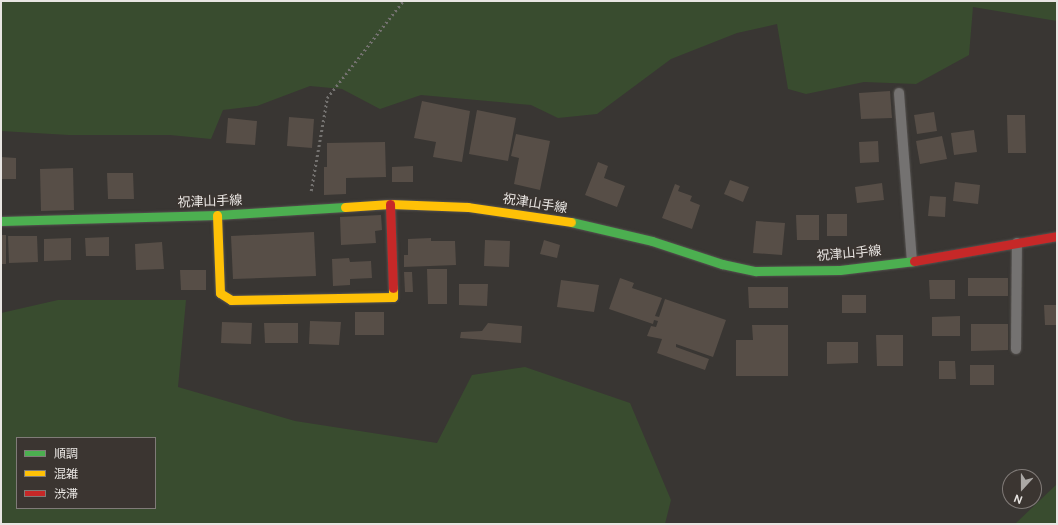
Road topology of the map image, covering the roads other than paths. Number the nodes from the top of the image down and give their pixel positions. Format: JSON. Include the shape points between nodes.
{"nodes":[{"id":1,"x":899,"y":93,"type":"dead end"},
{"id":2,"x":390,"y":204,"type":"junction"},
{"id":3,"x":217,"y":215,"type":"junction"},
{"id":4,"x":1,"y":221,"type":"edge"},
{"id":5,"x":1057,"y":236,"type":"edge"},
{"id":6,"x":1017,"y":243,"type":"junction"},
{"id":7,"x":912,"y":261,"type":"junction"},
{"id":8,"x":1016,"y":349,"type":"dead end"}],
"edges":[{"from":1,"to":7,"type":"lane"},
{"from":2,"to":3,"type":"street","name":"祝津山手線"},
{"from":2,"to":3,"type":"street","via":[[393,297],[231,300],[220,293]]},
{"from":2,"to":7,"type":"street","name":"祝津山手線","via":[[468,207],[572,222],[652,241],[722,264],[756,271],[840,270]]},
{"from":3,"to":4,"type":"street","name":"祝津山手線"},
{"from":5,"to":6,"type":"street","name":"祝津山手線"},
{"from":6,"to":7,"type":"street","name":"祝津山手線"},
{"from":6,"to":8,"type":"lane"}]}
